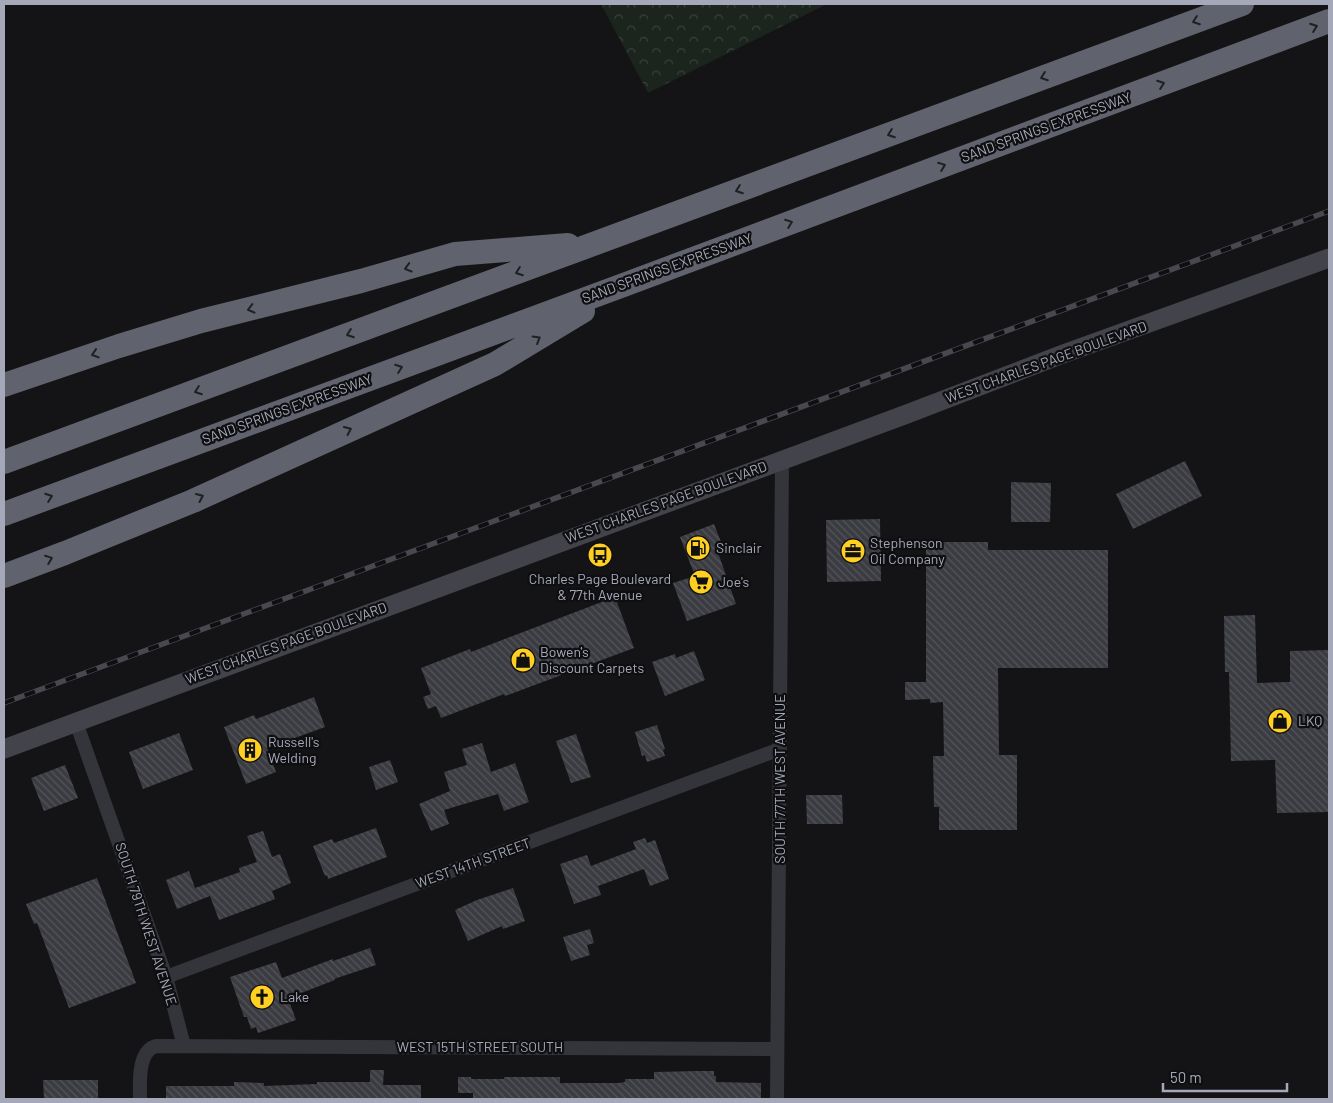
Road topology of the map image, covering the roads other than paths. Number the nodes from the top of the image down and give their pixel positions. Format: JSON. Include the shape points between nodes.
{"nodes":[{"id":1,"x":1242,"y":4,"type":"edge"},
{"id":2,"x":1329,"y":21,"type":"edge"},
{"id":3,"x":598,"y":243,"type":"junction"},
{"id":4,"x":1329,"y":258,"type":"edge"},
{"id":5,"x":629,"y":283,"type":"junction"},
{"id":6,"x":4,"y":385,"type":"edge"},
{"id":7,"x":782,"y":459,"type":"junction"},
{"id":8,"x":4,"y":462,"type":"edge"},
{"id":9,"x":4,"y":514,"type":"edge"},
{"id":10,"x":4,"y":576,"type":"edge"},
{"id":11,"x":76,"y":722,"type":"junction"},
{"id":12,"x":4,"y":749,"type":"edge"},
{"id":13,"x":780,"y":749,"type":"junction"},
{"id":14,"x":166,"y":977,"type":"junction"},
{"id":15,"x":184,"y":1046,"type":"junction"},
{"id":16,"x":777,"y":1049,"type":"junction"},
{"id":17,"x":140,"y":1099,"type":"edge"},
{"id":18,"x":777,"y":1099,"type":"edge"}],
"edges":[{"from":1,"to":3,"type":"highway","one_way":true},
{"from":5,"to":2,"type":"highway","name":"SAND SPRINGS EXPRESSWAY","one_way":true},
{"from":3,"to":6,"type":"highway","one_way":true,"via":[[455,254],[361,282],[201,322]]},
{"from":3,"to":8,"type":"highway","one_way":true},
{"from":4,"to":7,"type":"main road","name":"WEST CHARLES PAGE BOULEVARD"},
{"from":9,"to":5,"type":"highway","name":"SAND SPRINGS EXPRESSWAY","one_way":true},
{"from":10,"to":5,"type":"highway","one_way":true,"via":[[193,501],[495,364]]},
{"from":7,"to":11,"type":"main road","name":"WEST CHARLES PAGE BOULEVARD"},
{"from":7,"to":13,"type":"street","name":"SOUTH 77TH WEST AVENUE"},
{"from":11,"to":12,"type":"main road","name":"WEST CHARLES PAGE BOULEVARD"},
{"from":11,"to":14,"type":"street","name":"SOUTH 79TH WEST AVENUE"},
{"from":13,"to":14,"type":"street","name":"WEST 14TH STREET"},
{"from":13,"to":16,"type":"street","name":"SOUTH 77TH WEST AVENUE"},
{"from":14,"to":15,"type":"street","name":"SOUTH 79TH WEST AVENUE"},
{"from":15,"to":16,"type":"street","name":"WEST 15TH STREET SOUTH"},
{"from":15,"to":17,"type":"street","via":[[156,1046],[148,1050],[140,1075]]},
{"from":16,"to":18,"type":"street","name":"SOUTH 77TH WEST AVENUE"}]}
